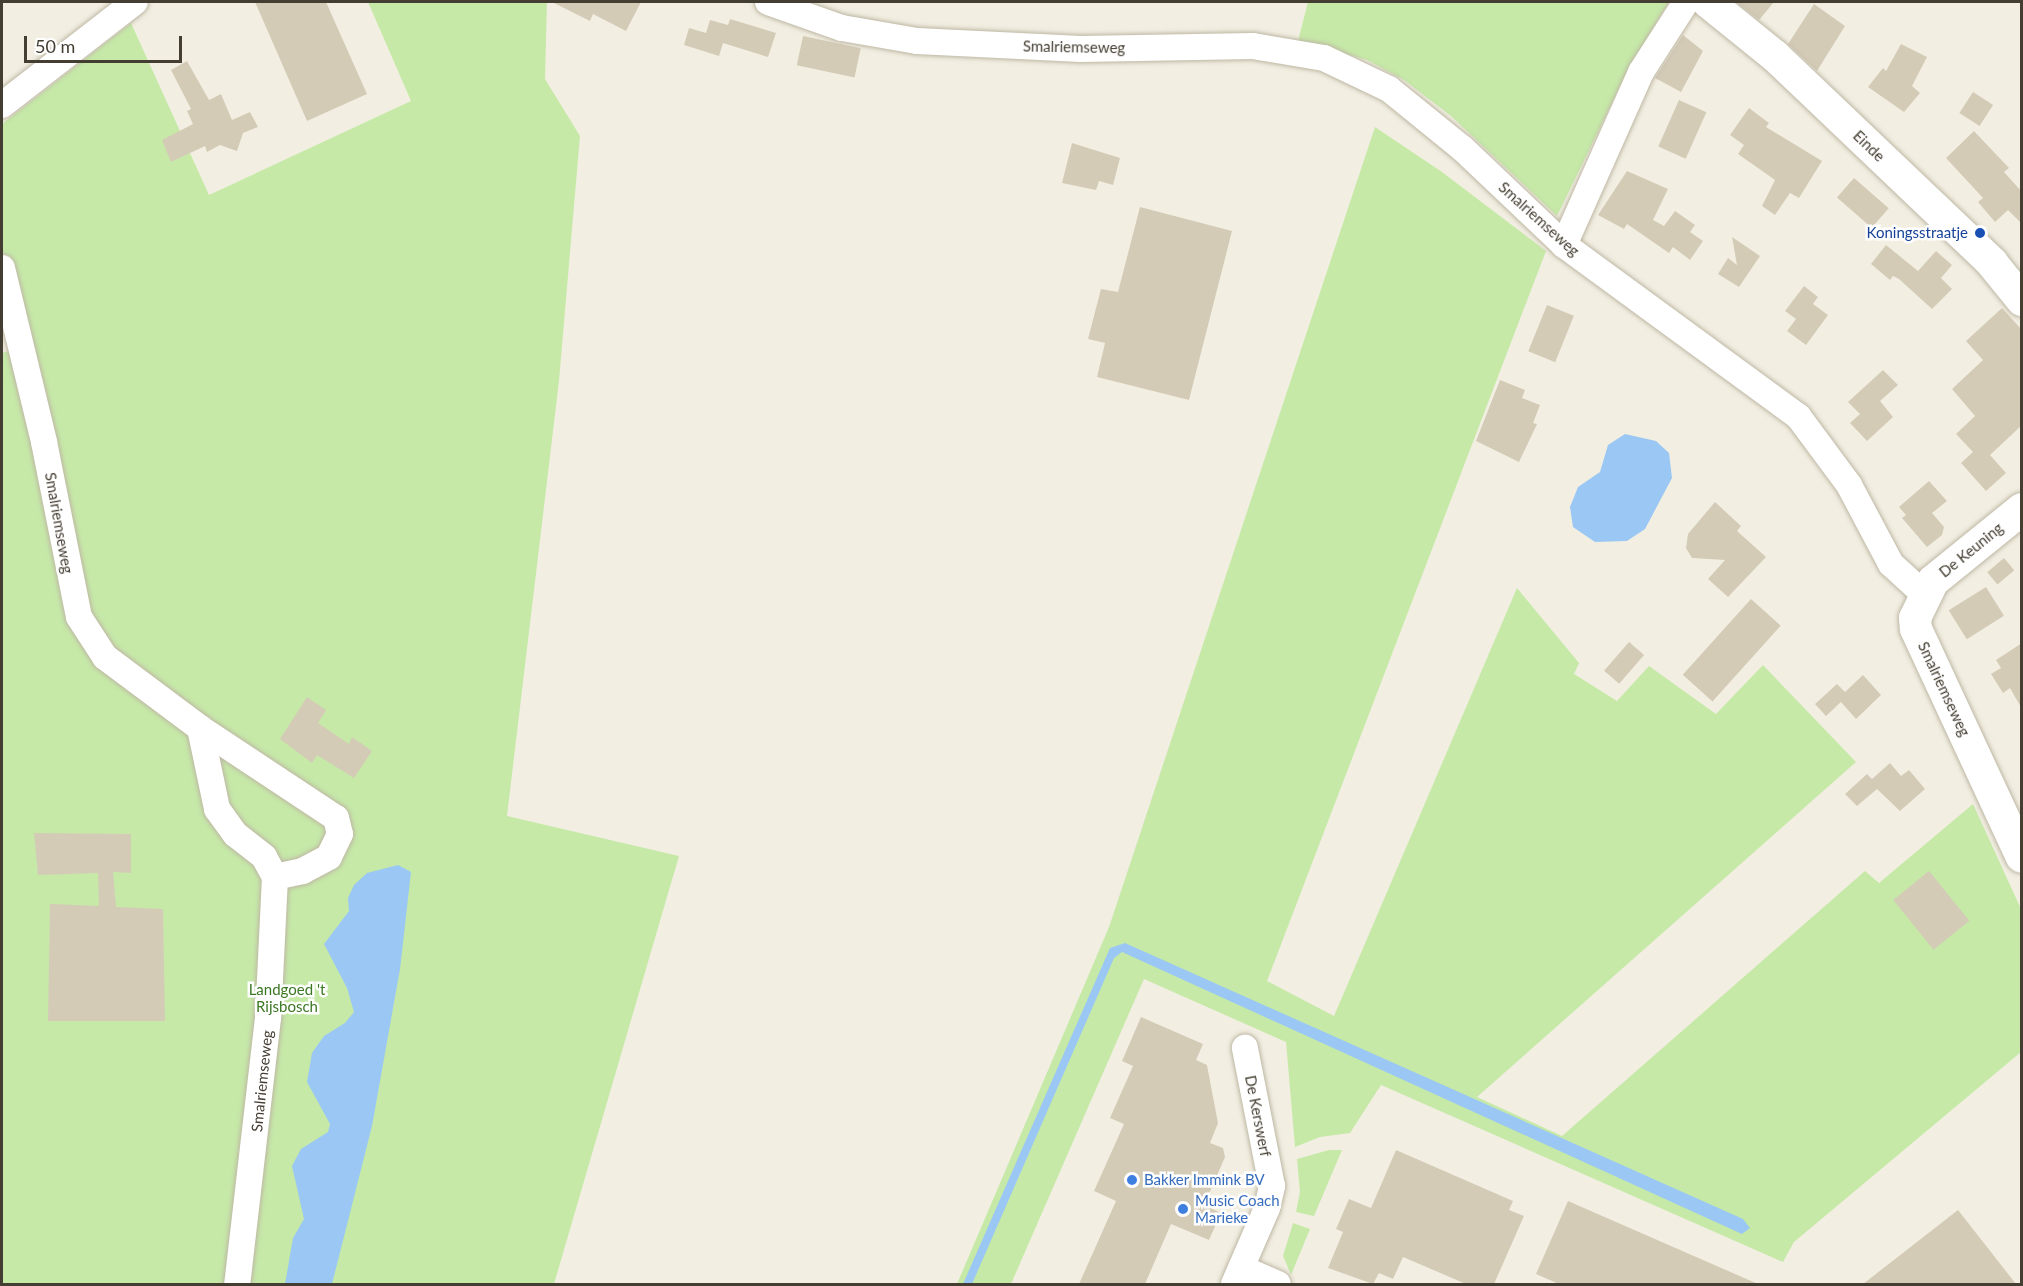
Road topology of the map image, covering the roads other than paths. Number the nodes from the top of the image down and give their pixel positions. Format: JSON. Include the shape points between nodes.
{"nodes":[{"id":1,"x":135,"y":2,"type":"edge"},
{"id":2,"x":768,"y":2,"type":"edge"},
{"id":3,"x":1686,"y":2,"type":"edge"},
{"id":4,"x":1708,"y":2,"type":"edge"},
{"id":5,"x":2,"y":105,"type":"edge"},
{"id":6,"x":1564,"y":245,"type":"junction"},
{"id":7,"x":2,"y":268,"type":"edge"},
{"id":8,"x":2022,"y":300,"type":"edge"},
{"id":9,"x":2022,"y":509,"type":"edge"},
{"id":10,"x":1924,"y":594,"type":"junction"},
{"id":11,"x":200,"y":728,"type":"junction"},
{"id":12,"x":246,"y":759,"type":"junction"},
{"id":13,"x":212,"y":779,"type":"junction"},
{"id":14,"x":2022,"y":857,"type":"edge"},
{"id":15,"x":275,"y":877,"type":"junction"},
{"id":16,"x":1245,"y":1048,"type":"dead end"},
{"id":17,"x":1237,"y":1276,"type":"edge"},
{"id":18,"x":237,"y":1284,"type":"edge"},
{"id":19,"x":1278,"y":1284,"type":"edge"}],
"edges":[{"from":1,"to":5,"type":"street"},
{"from":2,"to":6,"type":"street","name":"Smalriemseweg","via":[[842,28],[917,41],[1081,49],[1253,46],[1324,58],[1389,89],[1462,149]]},
{"from":3,"to":6,"type":"street","via":[[1641,72]]},
{"from":4,"to":8,"type":"street","name":"Einde","via":[[1775,56],[1992,263]]},
{"from":6,"to":10,"type":"street","name":"Smalriemseweg","via":[[1798,416],[1849,485],[1891,564]]},
{"from":7,"to":11,"type":"street","name":"Smalriemseweg","via":[[44,442],[78,617],[105,657]]},
{"from":9,"to":10,"type":"street","name":"De Keuning","via":[[1933,581]]},
{"from":10,"to":14,"type":"street","name":"Smalriemseweg","via":[[1915,618],[1916,629]]},
{"from":11,"to":12,"type":"street","name":"Smalriemseweg"},
{"from":11,"to":13,"type":"street"},
{"from":12,"to":13,"type":"street","via":[[233,763]]},
{"from":12,"to":15,"type":"street","name":"Smalriemseweg","via":[[336,818],[339,825],[340,834],[329,857],[303,871]]},
{"from":13,"to":15,"type":"street","via":[[217,809],[236,834],[264,857]]},
{"from":15,"to":18,"type":"street","name":"Smalriemseweg","via":[[268,1018]]},
{"from":16,"to":17,"type":"street","name":"De Kerswerf","via":[[1272,1186],[1267,1208]]},
{"from":17,"to":19,"type":"street"}]}
